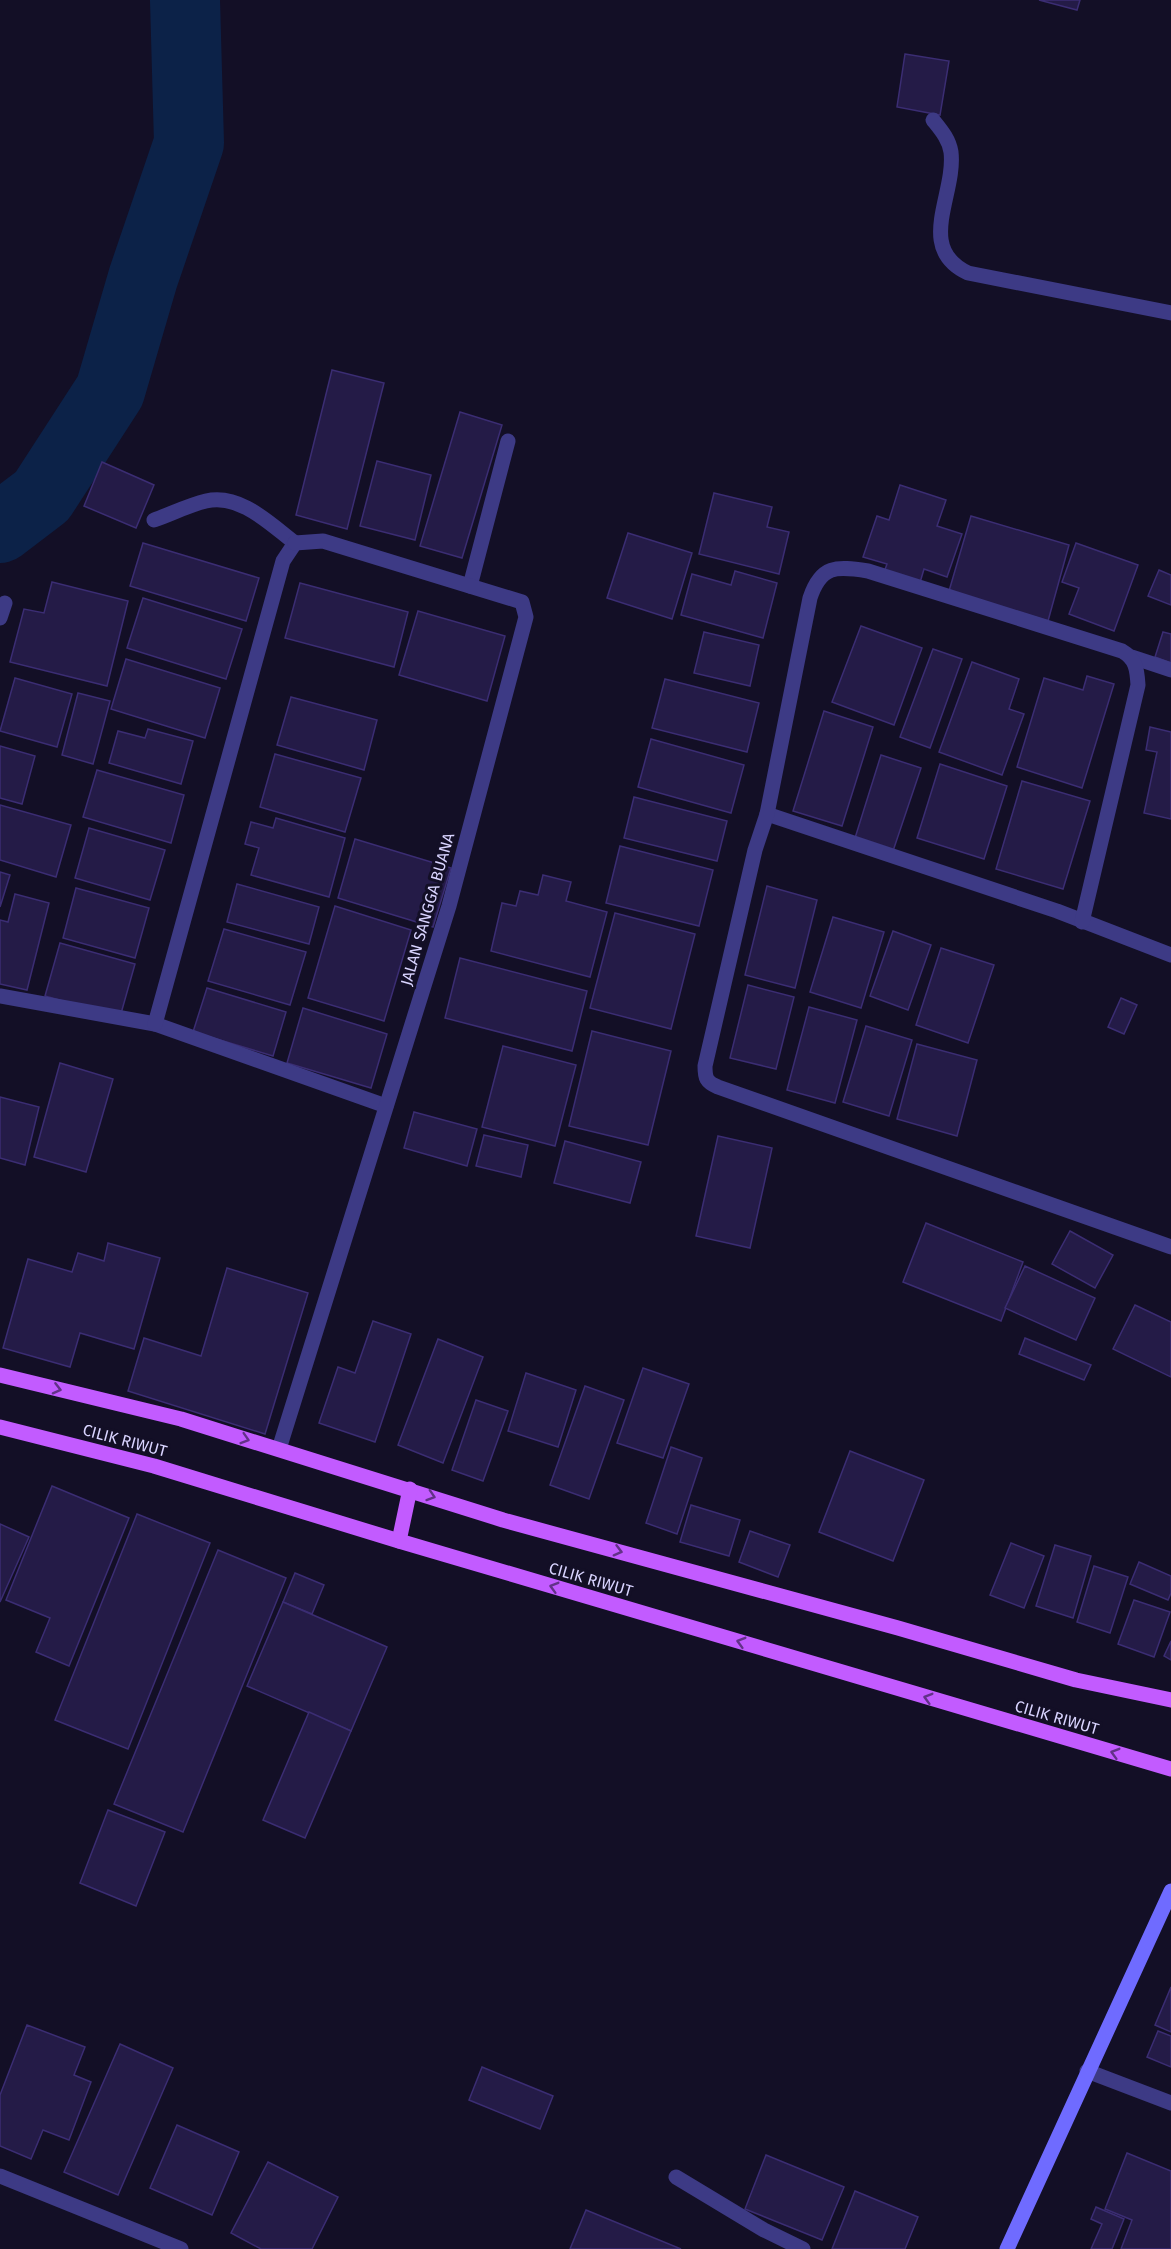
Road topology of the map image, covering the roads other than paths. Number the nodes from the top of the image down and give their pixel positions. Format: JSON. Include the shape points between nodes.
{"nodes":[{"id":1,"x":933,"y":120,"type":"dead end"},
{"id":2,"x":1171,"y":313,"type":"edge"},
{"id":3,"x":508,"y":441,"type":"dead end"},
{"id":4,"x":154,"y":520,"type":"dead end"},
{"id":5,"x":295,"y":543,"type":"junction"},
{"id":6,"x":470,"y":586,"type":"junction"},
{"id":7,"x":5,"y":603,"type":"dead end"},
{"id":8,"x":0,"y":618,"type":"edge"},
{"id":9,"x":1132,"y":657,"type":"junction"},
{"id":10,"x":1171,"y":670,"type":"edge"},
{"id":11,"x":768,"y":814,"type":"junction"},
{"id":12,"x":1082,"y":922,"type":"junction"},
{"id":13,"x":1171,"y":955,"type":"edge"},
{"id":14,"x":0,"y":996,"type":"edge"},
{"id":15,"x":155,"y":1024,"type":"junction"},
{"id":16,"x":386,"y":1106,"type":"junction"},
{"id":17,"x":1171,"y":1247,"type":"edge"},
{"id":18,"x":0,"y":1375,"type":"edge"},
{"id":19,"x":0,"y":1427,"type":"edge"},
{"id":20,"x":279,"y":1449,"type":"junction"},
{"id":21,"x":410,"y":1489,"type":"junction"},
{"id":22,"x":399,"y":1541,"type":"junction"},
{"id":23,"x":1171,"y":1700,"type":"edge"},
{"id":24,"x":1171,"y":1769,"type":"edge"},
{"id":25,"x":1171,"y":1891,"type":"edge"},
{"id":26,"x":1087,"y":2071,"type":"junction"},
{"id":27,"x":1171,"y":2103,"type":"edge"},
{"id":28,"x":0,"y":2176,"type":"edge"},
{"id":29,"x":676,"y":2176,"type":"dead end"},
{"id":30,"x":181,"y":2249,"type":"edge"},
{"id":31,"x":803,"y":2249,"type":"edge"},
{"id":32,"x":1007,"y":2249,"type":"edge"}],
"edges":[{"from":1,"to":2,"type":"street","via":[[946,137],[951,153],[939,239],[955,267],[968,273]]},
{"from":3,"to":6,"type":"street"},
{"from":4,"to":5,"type":"street","via":[[206,501],[229,500],[252,511]]},
{"from":5,"to":6,"type":"street","name":"JALAN SANGGA BUANA","via":[[323,541]]},
{"from":5,"to":15,"type":"street","via":[[283,561]]},
{"from":6,"to":16,"type":"street","name":"JALAN SANGGA BUANA","via":[[522,602],[526,617],[449,906]]},
{"from":7,"to":8,"type":"street"},
{"from":9,"to":10,"type":"street"},
{"from":9,"to":11,"type":"street","via":[[868,571],[844,567],[822,573],[810,598]]},
{"from":9,"to":12,"type":"street","via":[[1138,685]]},
{"from":11,"to":12,"type":"street"},
{"from":11,"to":17,"type":"street","via":[[754,850],[705,1066],[709,1083]]},
{"from":12,"to":13,"type":"street"},
{"from":14,"to":15,"type":"street"},
{"from":15,"to":16,"type":"street"},
{"from":16,"to":20,"type":"street","name":"JALAN SANGGA BUANA"},
{"from":18,"to":20,"type":"main road","name":"CILIK RIWUT","one_way":true,"via":[[181,1419]]},
{"from":19,"to":22,"type":"main road","name":"CILIK RIWUT","via":[[154,1466]]},
{"from":20,"to":21,"type":"main road","name":"CILIK RIWUT"},
{"from":21,"to":22,"type":"main road"},
{"from":21,"to":23,"type":"main road","name":"CILIK RIWUT","one_way":true,"via":[[503,1520],[1076,1680]]},
{"from":24,"to":22,"type":"main road","name":"CILIK RIWUT","one_way":true},
{"from":25,"to":26,"type":"street"},
{"from":26,"to":27,"type":"street"},
{"from":26,"to":32,"type":"street"},
{"from":28,"to":30,"type":"street"},
{"from":29,"to":31,"type":"street"}]}
